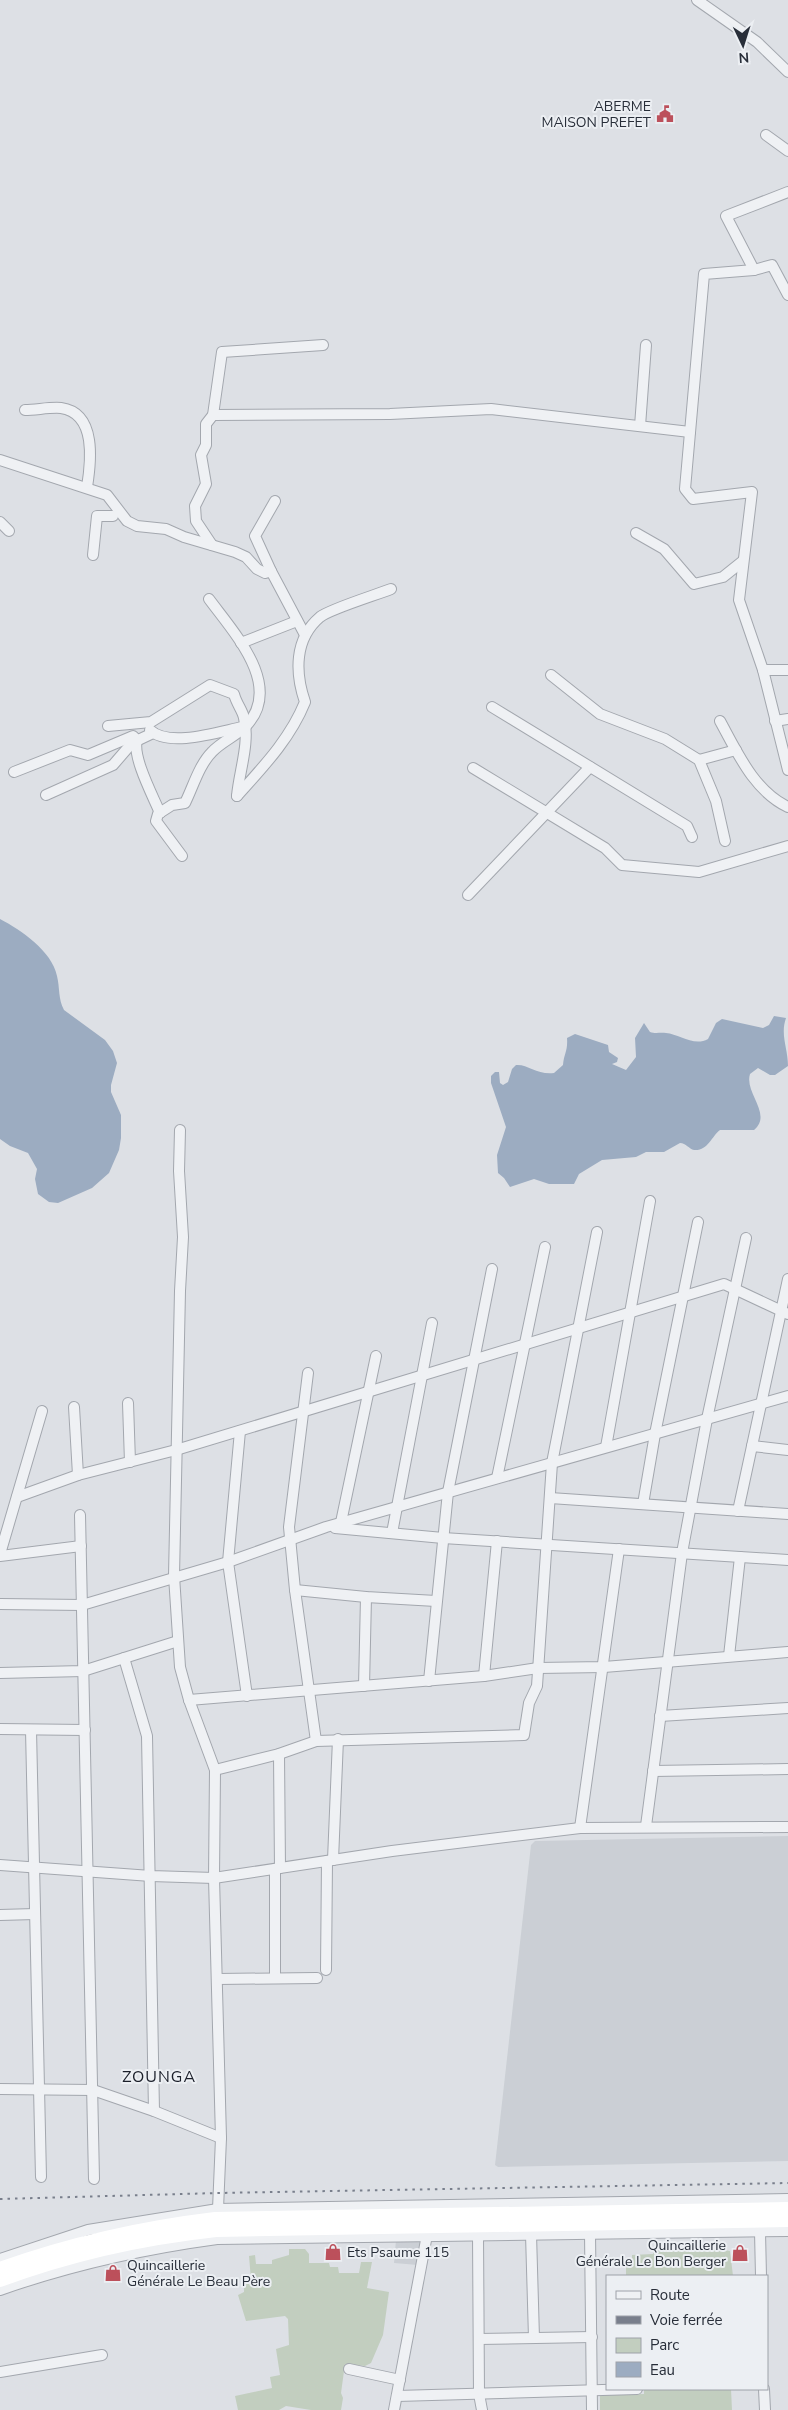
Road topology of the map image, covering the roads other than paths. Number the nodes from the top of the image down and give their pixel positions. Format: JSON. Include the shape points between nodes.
{"nodes":[{"id":1,"x":697,"y":0,"type":"edge"},
{"id":2,"x":788,"y":72,"type":"edge"},
{"id":3,"x":766,"y":135,"type":"dead end"},
{"id":4,"x":788,"y":151,"type":"edge"},
{"id":5,"x":788,"y":192,"type":"edge"},
{"id":6,"x":754,"y":270,"type":"junction"},
{"id":7,"x":788,"y":294,"type":"edge"},
{"id":8,"x":323,"y":345,"type":"dead end"},
{"id":9,"x":646,"y":345,"type":"dead end"},
{"id":10,"x":25,"y":410,"type":"dead end"},
{"id":11,"x":213,"y":415,"type":"junction"},
{"id":12,"x":640,"y":426,"type":"junction"},
{"id":13,"x":690,"y":432,"type":"junction"},
{"id":14,"x":0,"y":460,"type":"edge"},
{"id":15,"x":87,"y":487,"type":"junction"},
{"id":16,"x":100,"y":492,"type":"junction"},
{"id":17,"x":275,"y":501,"type":"dead end"},
{"id":18,"x":113,"y":516,"type":"junction"},
{"id":19,"x":127,"y":521,"type":"junction"},
{"id":20,"x":0,"y":522,"type":"edge"},
{"id":21,"x":9,"y":531,"type":"dead end"},
{"id":22,"x":636,"y":533,"type":"dead end"},
{"id":23,"x":212,"y":544,"type":"junction"},
{"id":24,"x":94,"y":555,"type":"dead end"},
{"id":25,"x":743,"y":561,"type":"junction"},
{"id":26,"x":271,"y":571,"type":"junction"},
{"id":27,"x":391,"y":589,"type":"dead end"},
{"id":28,"x":209,"y":599,"type":"dead end"},
{"id":29,"x":297,"y":621,"type":"junction"},
{"id":30,"x":305,"y":635,"type":"junction"},
{"id":31,"x":241,"y":643,"type":"junction"},
{"id":32,"x":763,"y":670,"type":"junction"},
{"id":33,"x":788,"y":670,"type":"edge"},
{"id":34,"x":551,"y":675,"type":"dead end"},
{"id":35,"x":492,"y":707,"type":"dead end"},
{"id":36,"x":788,"y":719,"type":"edge"},
{"id":37,"x":720,"y":721,"type":"dead end"},
{"id":38,"x":775,"y":721,"type":"junction"},
{"id":39,"x":143,"y":723,"type":"junction"},
{"id":40,"x":108,"y":726,"type":"dead end"},
{"id":41,"x":246,"y":726,"type":"junction"},
{"id":42,"x":154,"y":733,"type":"junction"},
{"id":43,"x":137,"y":740,"type":"junction"},
{"id":44,"x":736,"y":750,"type":"junction"},
{"id":45,"x":699,"y":760,"type":"junction"},
{"id":46,"x":590,"y":767,"type":"junction"},
{"id":47,"x":472,"y":768,"type":"dead end"},
{"id":48,"x":788,"y":770,"type":"edge"},
{"id":49,"x":14,"y":772,"type":"dead end"},
{"id":50,"x":46,"y":796,"type":"dead end"},
{"id":51,"x":788,"y":808,"type":"edge"},
{"id":52,"x":546,"y":812,"type":"junction"},
{"id":53,"x":160,"y":813,"type":"junction"},
{"id":54,"x":692,"y":837,"type":"dead end"},
{"id":55,"x":725,"y":841,"type":"dead end"},
{"id":56,"x":788,"y":846,"type":"edge"},
{"id":57,"x":182,"y":856,"type":"dead end"},
{"id":58,"x":468,"y":895,"type":"dead end"},
{"id":59,"x":180,"y":1130,"type":"dead end"},
{"id":60,"x":650,"y":1201,"type":"dead end"},
{"id":61,"x":698,"y":1222,"type":"dead end"},
{"id":62,"x":597,"y":1232,"type":"dead end"},
{"id":63,"x":746,"y":1238,"type":"dead end"},
{"id":64,"x":545,"y":1247,"type":"dead end"},
{"id":65,"x":492,"y":1269,"type":"dead end"},
{"id":66,"x":788,"y":1279,"type":"edge"},
{"id":67,"x":735,"y":1289,"type":"junction"},
{"id":68,"x":683,"y":1296,"type":"junction"},
{"id":69,"x":632,"y":1312,"type":"junction"},
{"id":70,"x":785,"y":1312,"type":"edge"},
{"id":71,"x":432,"y":1323,"type":"dead end"},
{"id":72,"x":579,"y":1326,"type":"junction"},
{"id":73,"x":525,"y":1344,"type":"junction"},
{"id":74,"x":376,"y":1356,"type":"dead end"},
{"id":75,"x":475,"y":1359,"type":"junction"},
{"id":76,"x":308,"y":1373,"type":"dead end"},
{"id":77,"x":422,"y":1374,"type":"junction"},
{"id":78,"x":368,"y":1391,"type":"junction"},
{"id":79,"x":788,"y":1396,"type":"edge"},
{"id":80,"x":128,"y":1403,"type":"dead end"},
{"id":81,"x":761,"y":1403,"type":"junction"},
{"id":82,"x":74,"y":1407,"type":"dead end"},
{"id":83,"x":42,"y":1411,"type":"dead end"},
{"id":84,"x":302,"y":1412,"type":"junction"},
{"id":85,"x":707,"y":1419,"type":"junction"},
{"id":86,"x":240,"y":1431,"type":"junction"},
{"id":87,"x":655,"y":1434,"type":"junction"},
{"id":88,"x":752,"y":1446,"type":"junction"},
{"id":89,"x":606,"y":1447,"type":"junction"},
{"id":90,"x":176,"y":1450,"type":"junction"},
{"id":91,"x":788,"y":1450,"type":"edge"},
{"id":92,"x":130,"y":1462,"type":"junction"},
{"id":93,"x":552,"y":1462,"type":"junction"},
{"id":94,"x":78,"y":1475,"type":"junction"},
{"id":95,"x":497,"y":1478,"type":"junction"},
{"id":96,"x":448,"y":1492,"type":"junction"},
{"id":97,"x":17,"y":1497,"type":"junction"},
{"id":98,"x":550,"y":1498,"type":"junction"},
{"id":99,"x":643,"y":1504,"type":"junction"},
{"id":100,"x":397,"y":1507,"type":"junction"},
{"id":101,"x":691,"y":1508,"type":"junction"},
{"id":102,"x":738,"y":1511,"type":"junction"},
{"id":103,"x":788,"y":1514,"type":"edge"},
{"id":104,"x":80,"y":1515,"type":"dead end"},
{"id":105,"x":340,"y":1526,"type":"junction"},
{"id":106,"x":392,"y":1533,"type":"junction"},
{"id":107,"x":443,"y":1538,"type":"junction"},
{"id":108,"x":291,"y":1542,"type":"junction"},
{"id":109,"x":497,"y":1542,"type":"junction"},
{"id":110,"x":547,"y":1545,"type":"junction"},
{"id":111,"x":81,"y":1546,"type":"junction"},
{"id":112,"x":619,"y":1549,"type":"junction"},
{"id":113,"x":682,"y":1553,"type":"junction"},
{"id":114,"x":0,"y":1555,"type":"edge"},
{"id":115,"x":740,"y":1557,"type":"junction"},
{"id":116,"x":788,"y":1560,"type":"edge"},
{"id":117,"x":228,"y":1562,"type":"junction"},
{"id":118,"x":174,"y":1576,"type":"junction"},
{"id":119,"x":295,"y":1590,"type":"junction"},
{"id":120,"x":366,"y":1597,"type":"junction"},
{"id":121,"x":436,"y":1601,"type":"junction"},
{"id":122,"x":0,"y":1604,"type":"edge"},
{"id":123,"x":82,"y":1605,"type":"junction"},
{"id":124,"x":178,"y":1641,"type":"junction"},
{"id":125,"x":788,"y":1652,"type":"edge"},
{"id":126,"x":729,"y":1656,"type":"junction"},
{"id":127,"x":124,"y":1658,"type":"junction"},
{"id":128,"x":668,"y":1661,"type":"junction"},
{"id":129,"x":604,"y":1667,"type":"junction"},
{"id":130,"x":538,"y":1668,"type":"junction"},
{"id":131,"x":83,"y":1671,"type":"junction"},
{"id":132,"x":0,"y":1673,"type":"edge"},
{"id":133,"x":484,"y":1676,"type":"junction"},
{"id":134,"x":429,"y":1681,"type":"junction"},
{"id":135,"x":364,"y":1686,"type":"junction"},
{"id":136,"x":308,"y":1691,"type":"junction"},
{"id":137,"x":246,"y":1696,"type":"junction"},
{"id":138,"x":189,"y":1700,"type":"junction"},
{"id":139,"x":788,"y":1708,"type":"edge"},
{"id":140,"x":660,"y":1716,"type":"junction"},
{"id":141,"x":0,"y":1729,"type":"edge"},
{"id":142,"x":31,"y":1730,"type":"junction"},
{"id":143,"x":84,"y":1730,"type":"junction"},
{"id":144,"x":338,"y":1739,"type":"junction"},
{"id":145,"x":316,"y":1741,"type":"junction"},
{"id":146,"x":279,"y":1754,"type":"junction"},
{"id":147,"x":788,"y":1769,"type":"edge"},
{"id":148,"x":215,"y":1770,"type":"junction"},
{"id":149,"x":653,"y":1771,"type":"junction"},
{"id":150,"x":646,"y":1826,"type":"junction"},
{"id":151,"x":788,"y":1827,"type":"edge"},
{"id":152,"x":580,"y":1828,"type":"junction"},
{"id":153,"x":330,"y":1861,"type":"junction"},
{"id":154,"x":0,"y":1865,"type":"edge"},
{"id":155,"x":35,"y":1868,"type":"junction"},
{"id":156,"x":277,"y":1869,"type":"junction"},
{"id":157,"x":87,"y":1872,"type":"junction"},
{"id":158,"x":151,"y":1876,"type":"junction"},
{"id":159,"x":214,"y":1878,"type":"junction"},
{"id":160,"x":35,"y":1914,"type":"junction"},
{"id":161,"x":0,"y":1915,"type":"edge"},
{"id":162,"x":326,"y":1970,"type":"dead end"},
{"id":163,"x":276,"y":1978,"type":"junction"},
{"id":164,"x":317,"y":1978,"type":"dead end"},
{"id":165,"x":218,"y":1979,"type":"junction"},
{"id":166,"x":0,"y":2089,"type":"edge"},
{"id":167,"x":39,"y":2090,"type":"junction"},
{"id":168,"x":93,"y":2090,"type":"junction"},
{"id":169,"x":154,"y":2111,"type":"junction"},
{"id":170,"x":221,"y":2138,"type":"junction"},
{"id":171,"x":41,"y":2177,"type":"dead end"},
{"id":172,"x":94,"y":2179,"type":"dead end"},
{"id":173,"x":788,"y":2199,"type":"edge"},
{"id":174,"x":218,"y":2209,"type":"junction"},
{"id":175,"x":788,"y":2209,"type":"edge"},
{"id":176,"x":788,"y":2220,"type":"edge"},
{"id":177,"x":788,"y":2231,"type":"edge"},
{"id":178,"x":760,"y":2232,"type":"junction"},
{"id":179,"x":590,"y":2233,"type":"junction"},
{"id":180,"x":478,"y":2234,"type":"junction"},
{"id":181,"x":531,"y":2234,"type":"junction"},
{"id":182,"x":427,"y":2235,"type":"junction"},
{"id":183,"x":0,"y":2259,"type":"edge"},
{"id":184,"x":0,"y":2269,"type":"edge"},
{"id":185,"x":761,"y":2275,"type":"edge"},
{"id":186,"x":0,"y":2280,"type":"edge"},
{"id":187,"x":0,"y":2290,"type":"edge"},
{"id":188,"x":592,"y":2337,"type":"junction"},
{"id":189,"x":534,"y":2338,"type":"junction"},
{"id":190,"x":479,"y":2339,"type":"junction"},
{"id":191,"x":102,"y":2355,"type":"dead end"},
{"id":192,"x":349,"y":2369,"type":"dead end"},
{"id":193,"x":0,"y":2372,"type":"edge"},
{"id":194,"x":400,"y":2380,"type":"junction"},
{"id":195,"x":592,"y":2390,"type":"junction"},
{"id":196,"x":606,"y":2390,"type":"edge"},
{"id":197,"x":764,"y":2390,"type":"edge"},
{"id":198,"x":479,"y":2394,"type":"junction"},
{"id":199,"x":397,"y":2396,"type":"junction"},
{"id":200,"x":394,"y":2410,"type":"edge"},
{"id":201,"x":482,"y":2410,"type":"edge"},
{"id":202,"x":592,"y":2410,"type":"edge"},
{"id":203,"x":764,"y":2410,"type":"edge"}],
"edges":[{"from":1,"to":2,"type":"street","via":[[756,42]]},
{"from":3,"to":4,"type":"street"},
{"from":5,"to":6,"type":"street","via":[[726,216]]},
{"from":6,"to":7,"type":"street","via":[[772,265]]},
{"from":6,"to":13,"type":"street","via":[[704,274]]},
{"from":8,"to":11,"type":"street","via":[[222,352]]},
{"from":9,"to":12,"type":"street"},
{"from":10,"to":15,"type":"street","via":[[60,408],[78,415],[90,447]]},
{"from":11,"to":12,"type":"street","via":[[390,414],[491,409]]},
{"from":11,"to":23,"type":"street","via":[[206,424],[206,445],[201,455],[206,484],[195,506],[196,521]]},
{"from":12,"to":13,"type":"street"},
{"from":13,"to":25,"type":"street","via":[[685,489],[693,499],[752,492]]},
{"from":14,"to":15,"type":"street"},
{"from":15,"to":16,"type":"street"},
{"from":16,"to":18,"type":"street"},
{"from":16,"to":19,"type":"street","via":[[114,501]]},
{"from":17,"to":26,"type":"street","via":[[255,536]]},
{"from":18,"to":19,"type":"street","via":[[117,521]]},
{"from":18,"to":24,"type":"street","via":[[97,516]]},
{"from":19,"to":23,"type":"street"},
{"from":20,"to":21,"type":"street"},
{"from":22,"to":25,"type":"street","via":[[664,549],[694,584],[722,577]]},
{"from":23,"to":26,"type":"street","via":[[246,557],[257,570]]},
{"from":25,"to":32,"type":"street","via":[[739,600]]},
{"from":26,"to":29,"type":"street"},
{"from":27,"to":30,"type":"street","via":[[320,617]]},
{"from":28,"to":31,"type":"street"},
{"from":29,"to":30,"type":"street"},
{"from":29,"to":31,"type":"street"},
{"from":30,"to":41,"type":"street","via":[[297,662],[305,702],[297,721],[283,743],[237,796]]},
{"from":31,"to":41,"type":"street","via":[[254,665],[260,684],[260,705]]},
{"from":32,"to":33,"type":"street"},
{"from":32,"to":38,"type":"street"},
{"from":34,"to":45,"type":"street","via":[[600,714],[665,739]]},
{"from":35,"to":46,"type":"street"},
{"from":36,"to":38,"type":"street"},
{"from":37,"to":44,"type":"street"},
{"from":38,"to":48,"type":"street"},
{"from":39,"to":40,"type":"street"},
{"from":39,"to":41,"type":"street","via":[[151,722],[210,685],[234,694]]},
{"from":39,"to":42,"type":"street"},
{"from":41,"to":42,"type":"street","via":[[170,740]]},
{"from":41,"to":53,"type":"street","via":[[211,752],[186,803],[172,805]]},
{"from":42,"to":43,"type":"street"},
{"from":43,"to":49,"type":"street","via":[[133,736],[88,755],[70,750]]},
{"from":43,"to":50,"type":"street","via":[[113,765]]},
{"from":43,"to":53,"type":"street","via":[[140,763]]},
{"from":44,"to":45,"type":"street"},
{"from":44,"to":51,"type":"street","via":[[752,777]]},
{"from":45,"to":55,"type":"street","via":[[716,801]]},
{"from":46,"to":52,"type":"street"},
{"from":46,"to":54,"type":"street","via":[[687,826]]},
{"from":47,"to":52,"type":"street"},
{"from":52,"to":56,"type":"street","via":[[604,848],[622,865],[699,872]]},
{"from":52,"to":58,"type":"street"},
{"from":53,"to":57,"type":"street","via":[[156,821]]},
{"from":59,"to":90,"type":"street","via":[[183,1237]]},
{"from":60,"to":69,"type":"street"},
{"from":61,"to":68,"type":"street"},
{"from":62,"to":72,"type":"street"},
{"from":63,"to":67,"type":"street"},
{"from":64,"to":73,"type":"street"},
{"from":65,"to":75,"type":"street"},
{"from":66,"to":70,"type":"street"},
{"from":67,"to":68,"type":"street","via":[[724,1284]]},
{"from":67,"to":70,"type":"street"},
{"from":67,"to":85,"type":"street"},
{"from":68,"to":69,"type":"street"},
{"from":68,"to":87,"type":"street"},
{"from":69,"to":72,"type":"street"},
{"from":69,"to":89,"type":"street"},
{"from":70,"to":81,"type":"street"},
{"from":71,"to":77,"type":"street"},
{"from":72,"to":73,"type":"street"},
{"from":72,"to":93,"type":"street"},
{"from":73,"to":75,"type":"street"},
{"from":73,"to":95,"type":"street"},
{"from":74,"to":78,"type":"street"},
{"from":75,"to":77,"type":"street"},
{"from":75,"to":96,"type":"street"},
{"from":76,"to":84,"type":"street"},
{"from":77,"to":78,"type":"street"},
{"from":77,"to":100,"type":"street"},
{"from":78,"to":84,"type":"street"},
{"from":78,"to":105,"type":"street"},
{"from":79,"to":81,"type":"street"},
{"from":80,"to":92,"type":"street"},
{"from":81,"to":85,"type":"street"},
{"from":81,"to":88,"type":"street"},
{"from":82,"to":94,"type":"street"},
{"from":83,"to":97,"type":"street"},
{"from":84,"to":86,"type":"street"},
{"from":84,"to":108,"type":"street","via":[[289,1527]]},
{"from":85,"to":87,"type":"street"},
{"from":85,"to":101,"type":"street"},
{"from":86,"to":90,"type":"street"},
{"from":86,"to":117,"type":"street"},
{"from":87,"to":89,"type":"street"},
{"from":87,"to":99,"type":"street"},
{"from":88,"to":91,"type":"street"},
{"from":88,"to":102,"type":"street"},
{"from":89,"to":93,"type":"street"},
{"from":90,"to":92,"type":"street"},
{"from":90,"to":118,"type":"street"},
{"from":92,"to":94,"type":"street"},
{"from":93,"to":95,"type":"street"},
{"from":93,"to":98,"type":"street"},
{"from":94,"to":97,"type":"street"},
{"from":95,"to":96,"type":"street"},
{"from":96,"to":100,"type":"street"},
{"from":96,"to":107,"type":"street"},
{"from":97,"to":114,"type":"street"},
{"from":98,"to":99,"type":"street"},
{"from":98,"to":110,"type":"street"},
{"from":99,"to":101,"type":"street"},
{"from":100,"to":105,"type":"street"},
{"from":100,"to":106,"type":"street"},
{"from":101,"to":102,"type":"street"},
{"from":101,"to":113,"type":"street"},
{"from":102,"to":103,"type":"street"},
{"from":104,"to":111,"type":"street"},
{"from":105,"to":106,"type":"street"},
{"from":105,"to":108,"type":"street","via":[[326,1527]]},
{"from":106,"to":107,"type":"street"},
{"from":107,"to":109,"type":"street"},
{"from":107,"to":121,"type":"street"},
{"from":108,"to":117,"type":"street"},
{"from":108,"to":119,"type":"street"},
{"from":109,"to":110,"type":"street"},
{"from":109,"to":133,"type":"street"},
{"from":110,"to":112,"type":"street"},
{"from":110,"to":130,"type":"street"},
{"from":111,"to":114,"type":"street"},
{"from":111,"to":123,"type":"street"},
{"from":112,"to":113,"type":"street"},
{"from":112,"to":129,"type":"street"},
{"from":113,"to":115,"type":"street"},
{"from":113,"to":128,"type":"street"},
{"from":115,"to":116,"type":"street"},
{"from":115,"to":126,"type":"street"},
{"from":117,"to":118,"type":"street"},
{"from":117,"to":137,"type":"street"},
{"from":118,"to":123,"type":"street"},
{"from":118,"to":124,"type":"street"},
{"from":119,"to":120,"type":"street"},
{"from":119,"to":136,"type":"street"},
{"from":120,"to":121,"type":"street"},
{"from":120,"to":135,"type":"street"},
{"from":121,"to":134,"type":"street"},
{"from":122,"to":123,"type":"street"},
{"from":123,"to":131,"type":"street"},
{"from":124,"to":127,"type":"street"},
{"from":124,"to":138,"type":"street","via":[[180,1667]]},
{"from":125,"to":126,"type":"street"},
{"from":126,"to":128,"type":"street"},
{"from":127,"to":131,"type":"street"},
{"from":127,"to":158,"type":"street","via":[[147,1736]]},
{"from":128,"to":129,"type":"street"},
{"from":128,"to":140,"type":"street"},
{"from":129,"to":130,"type":"street"},
{"from":129,"to":152,"type":"street"},
{"from":130,"to":133,"type":"street"},
{"from":130,"to":144,"type":"street","via":[[537,1686],[529,1703],[524,1735]]},
{"from":131,"to":132,"type":"street"},
{"from":131,"to":143,"type":"street"},
{"from":133,"to":134,"type":"street"},
{"from":134,"to":135,"type":"street"},
{"from":135,"to":136,"type":"street"},
{"from":136,"to":137,"type":"street"},
{"from":136,"to":145,"type":"street"},
{"from":137,"to":138,"type":"street"},
{"from":138,"to":148,"type":"street"},
{"from":139,"to":140,"type":"street"},
{"from":140,"to":149,"type":"street"},
{"from":141,"to":142,"type":"street"},
{"from":142,"to":143,"type":"street"},
{"from":142,"to":155,"type":"street"},
{"from":143,"to":157,"type":"street"},
{"from":144,"to":145,"type":"street"},
{"from":144,"to":153,"type":"street"},
{"from":145,"to":146,"type":"street"},
{"from":146,"to":148,"type":"street"},
{"from":146,"to":156,"type":"street"},
{"from":147,"to":149,"type":"street"},
{"from":148,"to":159,"type":"street"},
{"from":149,"to":150,"type":"street"},
{"from":150,"to":151,"type":"street"},
{"from":150,"to":152,"type":"street"},
{"from":152,"to":153,"type":"street"},
{"from":153,"to":156,"type":"street"},
{"from":153,"to":162,"type":"street"},
{"from":154,"to":155,"type":"street"},
{"from":155,"to":157,"type":"street"},
{"from":155,"to":160,"type":"street"},
{"from":156,"to":159,"type":"street"},
{"from":156,"to":163,"type":"street"},
{"from":157,"to":158,"type":"street"},
{"from":157,"to":168,"type":"street"},
{"from":158,"to":159,"type":"street"},
{"from":158,"to":169,"type":"street"},
{"from":159,"to":165,"type":"street"},
{"from":160,"to":161,"type":"street"},
{"from":160,"to":167,"type":"street"},
{"from":163,"to":164,"type":"street"},
{"from":163,"to":165,"type":"street"},
{"from":165,"to":170,"type":"street"},
{"from":166,"to":167,"type":"street"},
{"from":167,"to":168,"type":"street"},
{"from":167,"to":171,"type":"street"},
{"from":168,"to":169,"type":"street"},
{"from":168,"to":172,"type":"street"},
{"from":169,"to":170,"type":"street"},
{"from":170,"to":174,"type":"street"},
{"from":173,"to":174,"type":"street"},
{"from":174,"to":183,"type":"street","via":[[88,2230]]},
{"from":175,"to":184,"type":"highway","via":[[215,2219],[104,2237]]},
{"from":176,"to":186,"type":"highway","via":[[216,2230],[106,2248],[47,2263]]},
{"from":177,"to":178,"type":"street"},
{"from":178,"to":179,"type":"street"},
{"from":178,"to":185,"type":"street"},
{"from":179,"to":181,"type":"street"},
{"from":179,"to":188,"type":"street"},
{"from":180,"to":181,"type":"street"},
{"from":180,"to":182,"type":"street"},
{"from":180,"to":190,"type":"street"},
{"from":181,"to":189,"type":"street"},
{"from":182,"to":187,"type":"street","via":[[217,2239],[131,2253]]},
{"from":182,"to":194,"type":"street"},
{"from":188,"to":189,"type":"street"},
{"from":188,"to":195,"type":"street"},
{"from":189,"to":190,"type":"street"},
{"from":190,"to":198,"type":"street"},
{"from":191,"to":193,"type":"street"},
{"from":192,"to":194,"type":"street"},
{"from":194,"to":199,"type":"street"},
{"from":195,"to":196,"type":"street"},
{"from":195,"to":198,"type":"street"},
{"from":195,"to":202,"type":"street"},
{"from":197,"to":203,"type":"street"},
{"from":198,"to":199,"type":"street"},
{"from":198,"to":201,"type":"street"},
{"from":199,"to":200,"type":"street"}]}
